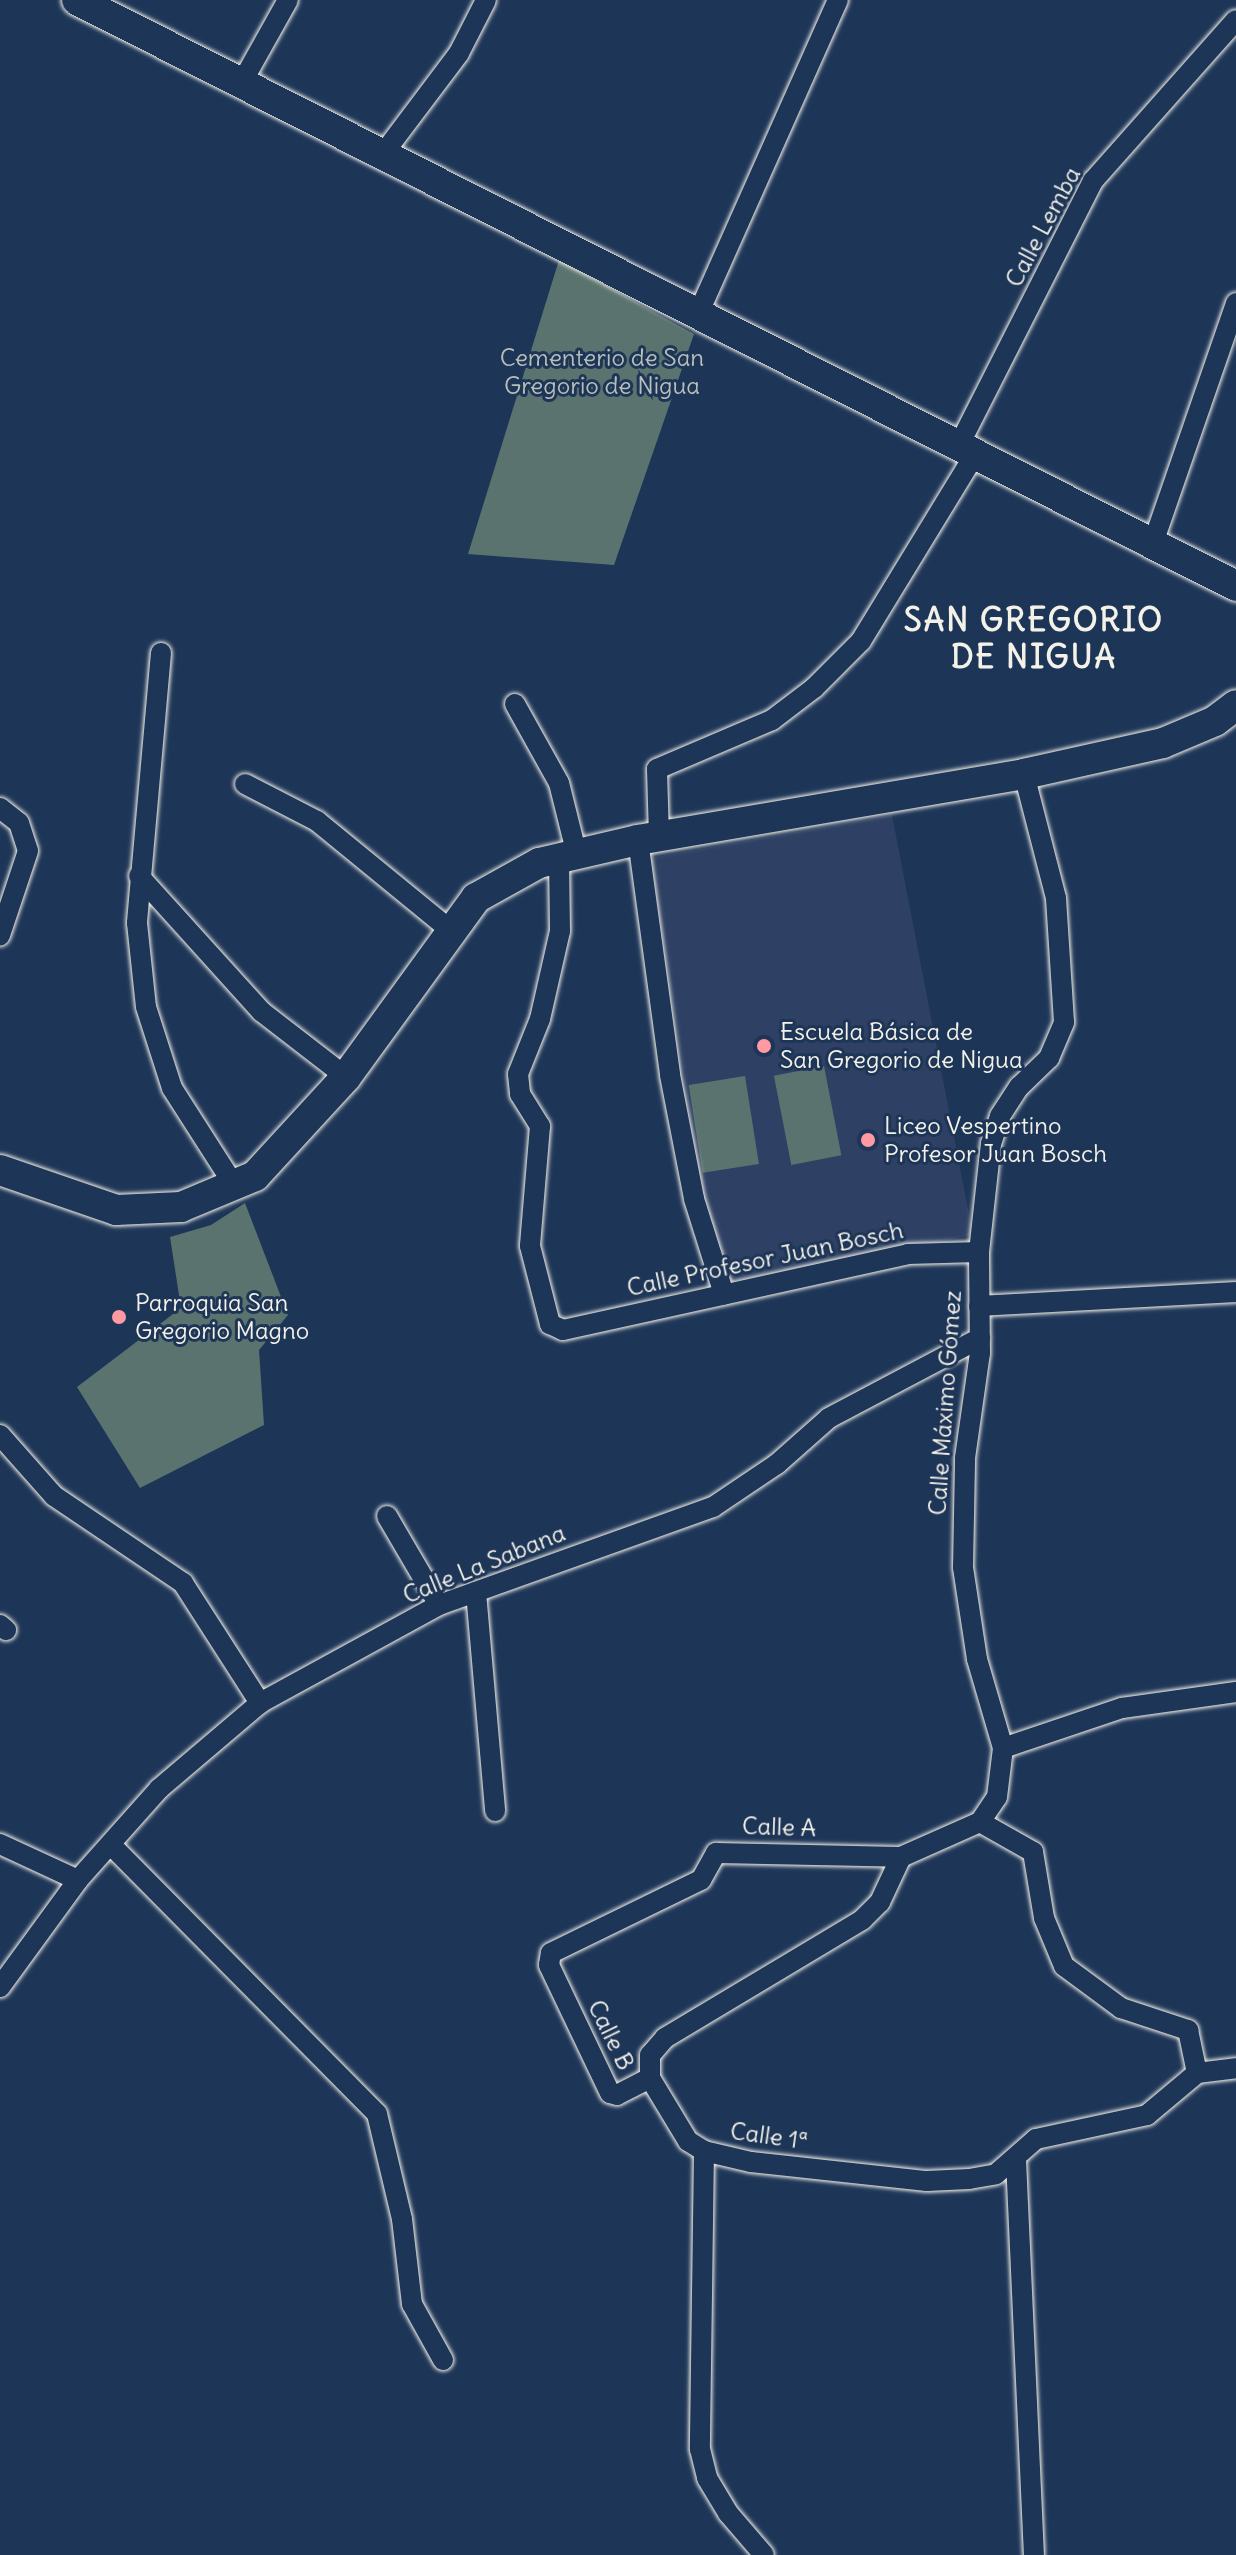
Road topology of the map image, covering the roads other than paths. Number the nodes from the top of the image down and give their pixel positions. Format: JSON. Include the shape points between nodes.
{"nodes":[{"id":1,"x":77,"y":0,"type":"edge"},
{"id":2,"x":288,"y":0,"type":"edge"},
{"id":3,"x":486,"y":0,"type":"edge"},
{"id":4,"x":838,"y":0,"type":"edge"},
{"id":5,"x":1236,"y":20,"type":"edge"},
{"id":6,"x":241,"y":84,"type":"junction"},
{"id":7,"x":383,"y":154,"type":"junction"},
{"id":8,"x":1236,"y":303,"type":"edge"},
{"id":9,"x":699,"y":312,"type":"junction"},
{"id":10,"x":967,"y":449,"type":"junction"},
{"id":11,"x":1153,"y":543,"type":"junction"},
{"id":12,"x":1236,"y":586,"type":"edge"},
{"id":13,"x":161,"y":653,"type":"dead end"},
{"id":14,"x":515,"y":704,"type":"dead end"},
{"id":15,"x":1236,"y":705,"type":"edge"},
{"id":16,"x":1024,"y":774,"type":"junction"},
{"id":17,"x":245,"y":784,"type":"dead end"},
{"id":18,"x":0,"y":808,"type":"edge"},
{"id":19,"x":648,"y":839,"type":"junction"},
{"id":20,"x":568,"y":857,"type":"junction"},
{"id":21,"x":139,"y":876,"type":"junction"},
{"id":22,"x":450,"y":930,"type":"junction"},
{"id":23,"x":0,"y":935,"type":"edge"},
{"id":24,"x":346,"y":1077,"type":"junction"},
{"id":25,"x":0,"y":1170,"type":"edge"},
{"id":26,"x":234,"y":1185,"type":"junction"},
{"id":27,"x":979,"y":1252,"type":"junction"},
{"id":28,"x":1236,"y":1292,"type":"edge"},
{"id":29,"x":724,"y":1294,"type":"junction"},
{"id":30,"x":979,"y":1306,"type":"junction"},
{"id":31,"x":980,"y":1338,"type":"junction"},
{"id":32,"x":0,"y":1435,"type":"edge"},
{"id":33,"x":387,"y":1516,"type":"dead end"},
{"id":34,"x":476,"y":1592,"type":"junction"},
{"id":35,"x":439,"y":1605,"type":"junction"},
{"id":36,"x":1236,"y":1692,"type":"edge"},
{"id":37,"x":260,"y":1703,"type":"junction"},
{"id":38,"x":1003,"y":1748,"type":"junction"},
{"id":39,"x":495,"y":1811,"type":"dead end"},
{"id":40,"x":980,"y":1822,"type":"junction"},
{"id":41,"x":0,"y":1844,"type":"edge"},
{"id":42,"x":111,"y":1845,"type":"junction"},
{"id":43,"x":901,"y":1857,"type":"junction"},
{"id":44,"x":78,"y":1880,"type":"junction"},
{"id":45,"x":549,"y":1959,"type":"joint"},
{"id":46,"x":0,"y":1987,"type":"edge"},
{"id":47,"x":1236,"y":2068,"type":"edge"},
{"id":48,"x":1197,"y":2073,"type":"junction"},
{"id":49,"x":650,"y":2078,"type":"junction"},
{"id":50,"x":704,"y":2151,"type":"junction"},
{"id":51,"x":1016,"y":2160,"type":"junction"},
{"id":52,"x":443,"y":2360,"type":"dead end"},
{"id":53,"x":764,"y":2555,"type":"edge"},
{"id":54,"x":1034,"y":2555,"type":"edge"}],
"edges":[{"from":1,"to":6,"type":"street"},
{"from":2,"to":6,"type":"street"},
{"from":3,"to":7,"type":"street","via":[[459,53]]},
{"from":4,"to":9,"type":"street"},
{"from":5,"to":10,"type":"street","name":"Calle Lemba","via":[[1093,181]]},
{"from":6,"to":7,"type":"street"},
{"from":7,"to":9,"type":"street"},
{"from":8,"to":11,"type":"street"},
{"from":9,"to":10,"type":"street"},
{"from":10,"to":11,"type":"street"},
{"from":10,"to":19,"type":"street","name":"Calle Lemba","via":[[852,651],[772,720],[657,769]]},
{"from":11,"to":12,"type":"street"},
{"from":13,"to":21,"type":"street"},
{"from":14,"to":20,"type":"street","via":[[559,783]]},
{"from":15,"to":16,"type":"street","via":[[1215,721],[1163,743]]},
{"from":16,"to":19,"type":"street"},
{"from":16,"to":27,"type":"street","name":"Calle Máximo Gómez","via":[[1056,898],[1064,1022],[1049,1058],[1019,1087],[1000,1116],[991,1144]]},
{"from":17,"to":22,"type":"street","via":[[317,821]]},
{"from":18,"to":23,"type":"street","via":[[19,823],[28,851]]},
{"from":19,"to":20,"type":"street"},
{"from":19,"to":29,"type":"street","via":[[670,1075],[694,1199]]},
{"from":20,"to":22,"type":"street","via":[[539,863],[476,898]]},
{"from":20,"to":29,"type":"street","name":"Calle Profesor Juan Bosch","via":[[560,931],[540,1019],[518,1074],[520,1094],[540,1126],[530,1246],[550,1324],[563,1330]]},
{"from":21,"to":24,"type":"street","via":[[262,1012]]},
{"from":21,"to":26,"type":"street","via":[[137,923],[146,1007],[157,1050],[172,1088]]},
{"from":22,"to":24,"type":"street"},
{"from":24,"to":26,"type":"street","via":[[255,1176]]},
{"from":25,"to":26,"type":"street","via":[[116,1210],[181,1207]]},
{"from":27,"to":29,"type":"street","name":"Calle Profesor Juan Bosch","via":[[908,1254]]},
{"from":27,"to":30,"type":"street","name":"Calle Máximo Gómez"},
{"from":28,"to":30,"type":"street"},
{"from":30,"to":31,"type":"street","name":"Calle Máximo Gómez"},
{"from":31,"to":34,"type":"street","name":"Calle La Sabana","via":[[829,1418],[777,1464],[713,1507]]},
{"from":31,"to":38,"type":"street","name":"Calle Máximo Gómez","via":[[965,1458],[963,1567],[977,1659]]},
{"from":32,"to":37,"type":"street","via":[[54,1496],[183,1583]]},
{"from":33,"to":35,"type":"street"},
{"from":34,"to":35,"type":"street","name":"Calle La Sabana"},
{"from":34,"to":39,"type":"street"},
{"from":35,"to":37,"type":"street","name":"Calle La Sabana"},
{"from":36,"to":38,"type":"street","via":[[1122,1708]]},
{"from":37,"to":42,"type":"street","name":"Calle La Sabana","via":[[159,1789]]},
{"from":38,"to":40,"type":"street","name":"Calle Máximo Gómez","via":[[997,1797]]},
{"from":40,"to":43,"type":"street"},
{"from":40,"to":48,"type":"street","via":[[1033,1852],[1044,1918],[1064,1966],[1121,2008],[1188,2030]]},
{"from":41,"to":44,"type":"street"},
{"from":42,"to":44,"type":"street","name":"Calle La Sabana"},
{"from":42,"to":52,"type":"street","via":[[377,2114],[402,2219],[412,2304]]},
{"from":43,"to":45,"type":"street","name":"Calle A","via":[[721,1851],[712,1857],[701,1880]]},
{"from":43,"to":49,"type":"street","via":[[880,1902],[862,1920],[665,2038],[650,2055]]},
{"from":44,"to":46,"type":"street","name":"Calle La Sabana"},
{"from":45,"to":49,"type":"street","name":"Calle B","via":[[610,2093],[617,2095]]},
{"from":47,"to":48,"type":"street"},
{"from":48,"to":51,"type":"street","name":"Calle 1ª","via":[[1147,2115],[1036,2139]]},
{"from":49,"to":50,"type":"street","name":"Calle 1ª","via":[[688,2141]]},
{"from":50,"to":51,"type":"street","name":"Calle 1ª","via":[[751,2162],[927,2181],[996,2174]]},
{"from":50,"to":53,"type":"street","via":[[700,2449],[707,2478],[728,2513]]},
{"from":51,"to":54,"type":"street"}]}
